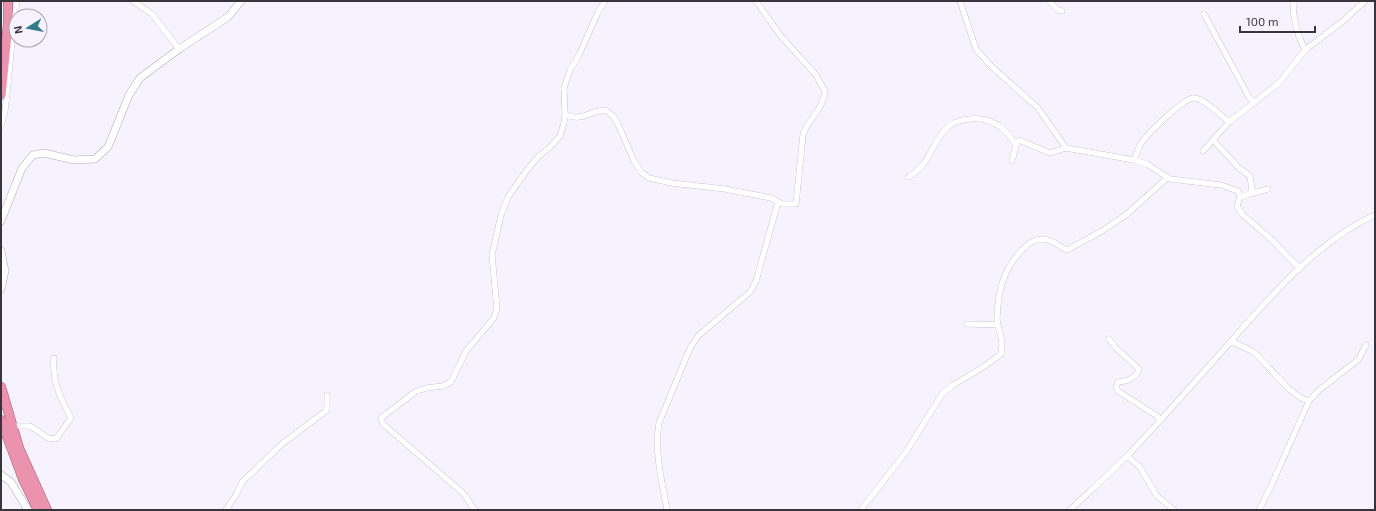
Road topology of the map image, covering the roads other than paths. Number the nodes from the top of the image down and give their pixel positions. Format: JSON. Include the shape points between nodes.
{"nodes":[{"id":1,"x":8,"y":1,"type":"edge"},
{"id":2,"x":17,"y":1,"type":"edge"},
{"id":3,"x":133,"y":1,"type":"edge"},
{"id":4,"x":241,"y":1,"type":"edge"},
{"id":5,"x":605,"y":1,"type":"edge"},
{"id":6,"x":756,"y":1,"type":"edge"},
{"id":7,"x":960,"y":1,"type":"edge"},
{"id":8,"x":1049,"y":1,"type":"edge"},
{"id":9,"x":1293,"y":1,"type":"edge"},
{"id":10,"x":1364,"y":1,"type":"edge"},
{"id":11,"x":1062,"y":11,"type":"dead end"},
{"id":12,"x":1204,"y":14,"type":"dead end"},
{"id":13,"x":179,"y":48,"type":"junction"},
{"id":14,"x":1305,"y":50,"type":"junction"},
{"id":15,"x":1,"y":95,"type":"edge"},
{"id":16,"x":1254,"y":102,"type":"junction"},
{"id":17,"x":565,"y":114,"type":"junction"},
{"id":18,"x":1229,"y":122,"type":"junction"},
{"id":19,"x":1,"y":126,"type":"edge"},
{"id":20,"x":1213,"y":140,"type":"junction"},
{"id":21,"x":1016,"y":145,"type":"junction"},
{"id":22,"x":1066,"y":148,"type":"junction"},
{"id":23,"x":1203,"y":151,"type":"dead end"},
{"id":24,"x":1134,"y":160,"type":"junction"},
{"id":25,"x":1012,"y":161,"type":"dead end"},
{"id":26,"x":908,"y":177,"type":"dead end"},
{"id":27,"x":1166,"y":178,"type":"junction"},
{"id":28,"x":1268,"y":189,"type":"dead end"},
{"id":29,"x":1250,"y":194,"type":"junction"},
{"id":30,"x":1240,"y":197,"type":"junction"},
{"id":31,"x":778,"y":202,"type":"junction"},
{"id":32,"x":1375,"y":215,"type":"edge"},
{"id":33,"x":1,"y":221,"type":"edge"},
{"id":34,"x":1,"y":251,"type":"edge"},
{"id":35,"x":1300,"y":269,"type":"junction"},
{"id":36,"x":1,"y":289,"type":"edge"},
{"id":37,"x":967,"y":324,"type":"dead end"},
{"id":38,"x":998,"y":325,"type":"junction"},
{"id":39,"x":1109,"y":339,"type":"dead end"},
{"id":40,"x":1231,"y":341,"type":"junction"},
{"id":41,"x":1366,"y":345,"type":"dead end"},
{"id":42,"x":54,"y":358,"type":"dead end"},
{"id":43,"x":1,"y":386,"type":"edge"},
{"id":44,"x":327,"y":395,"type":"dead end"},
{"id":45,"x":1309,"y":401,"type":"junction"},
{"id":46,"x":1,"y":420,"type":"edge"},
{"id":47,"x":1160,"y":420,"type":"junction"},
{"id":48,"x":13,"y":426,"type":"junction"},
{"id":49,"x":1127,"y":456,"type":"junction"},
{"id":50,"x":1,"y":475,"type":"edge"},
{"id":51,"x":28,"y":510,"type":"edge"},
{"id":52,"x":38,"y":510,"type":"edge"},
{"id":53,"x":47,"y":510,"type":"edge"},
{"id":54,"x":226,"y":510,"type":"edge"},
{"id":55,"x":475,"y":510,"type":"edge"},
{"id":56,"x":667,"y":510,"type":"edge"},
{"id":57,"x":860,"y":510,"type":"edge"},
{"id":58,"x":1070,"y":510,"type":"edge"},
{"id":59,"x":1174,"y":510,"type":"edge"},
{"id":60,"x":1259,"y":510,"type":"edge"}],
"edges":[{"from":1,"to":15,"type":"highway"},
{"from":2,"to":19,"type":"street"},
{"from":3,"to":13,"type":"street","via":[[152,14]]},
{"from":4,"to":13,"type":"street","via":[[228,17]]},
{"from":5,"to":17,"type":"street","via":[[570,70],[564,88]]},
{"from":6,"to":31,"type":"street","via":[[825,91],[818,110],[803,134],[796,204]]},
{"from":7,"to":22,"type":"street","via":[[976,49],[1038,108]]},
{"from":8,"to":11,"type":"street"},
{"from":9,"to":14,"type":"street","via":[[1298,34]]},
{"from":10,"to":14,"type":"street"},
{"from":12,"to":16,"type":"street"},
{"from":13,"to":33,"type":"street","via":[[140,78],[129,95],[108,147],[95,159],[74,160],[44,153],[33,155],[22,168]]},
{"from":14,"to":16,"type":"street","via":[[1279,83]]},
{"from":16,"to":18,"type":"street"},
{"from":17,"to":31,"type":"street","via":[[572,118],[606,110],[618,124],[634,161],[641,172],[649,178],[725,189],[771,198]]},
{"from":17,"to":55,"type":"street","via":[[560,136],[527,170],[508,197],[501,215],[492,255],[497,309],[494,318],[466,351],[451,382],[415,392],[381,418],[382,424],[463,493]]},
{"from":18,"to":20,"type":"street"},
{"from":18,"to":24,"type":"street","via":[[1202,100],[1194,98],[1182,104],[1154,129],[1141,144]]},
{"from":20,"to":23,"type":"street"},
{"from":20,"to":29,"type":"street","via":[[1250,176]]},
{"from":21,"to":22,"type":"street","via":[[1019,140],[1050,153]]},
{"from":21,"to":25,"type":"street"},
{"from":21,"to":26,"type":"street","via":[[1006,130],[998,124],[968,118],[945,128],[926,160]]},
{"from":22,"to":24,"type":"street"},
{"from":24,"to":27,"type":"street","via":[[1147,164]]},
{"from":27,"to":30,"type":"street","via":[[1221,185],[1238,191]]},
{"from":27,"to":38,"type":"street","via":[[1127,214],[1067,250],[1044,239],[1032,241],[1026,246],[1013,259],[1004,274]]},
{"from":28,"to":29,"type":"street"},
{"from":29,"to":30,"type":"street"},
{"from":30,"to":35,"type":"street","via":[[1237,206],[1242,214]]},
{"from":31,"to":56,"type":"street","via":[[756,281],[750,292],[698,336],[690,348],[659,423],[658,451]]},
{"from":32,"to":35,"type":"street","via":[[1340,235]]},
{"from":34,"to":36,"type":"street","via":[[5,271]]},
{"from":35,"to":40,"type":"street"},
{"from":37,"to":38,"type":"street"},
{"from":38,"to":57,"type":"street","via":[[1001,354],[942,394],[906,452]]},
{"from":39,"to":47,"type":"street","via":[[1139,369],[1133,378],[1118,382],[1118,391]]},
{"from":40,"to":45,"type":"street","via":[[1254,352],[1289,389]]},
{"from":40,"to":47,"type":"street"},
{"from":41,"to":45,"type":"street","via":[[1358,360],[1319,390]]},
{"from":42,"to":48,"type":"street","via":[[54,378],[71,418],[56,440],[48,438],[30,426]]},
{"from":43,"to":48,"type":"highway"},
{"from":44,"to":54,"type":"street","via":[[327,410],[282,444],[246,478]]},
{"from":45,"to":60,"type":"street"},
{"from":46,"to":52,"type":"highway"},
{"from":47,"to":49,"type":"street"},
{"from":48,"to":53,"type":"highway","via":[[19,448]]},
{"from":49,"to":58,"type":"street"},
{"from":49,"to":59,"type":"street","via":[[1140,467],[1158,496]]},
{"from":50,"to":51,"type":"street","via":[[11,482]]}]}
